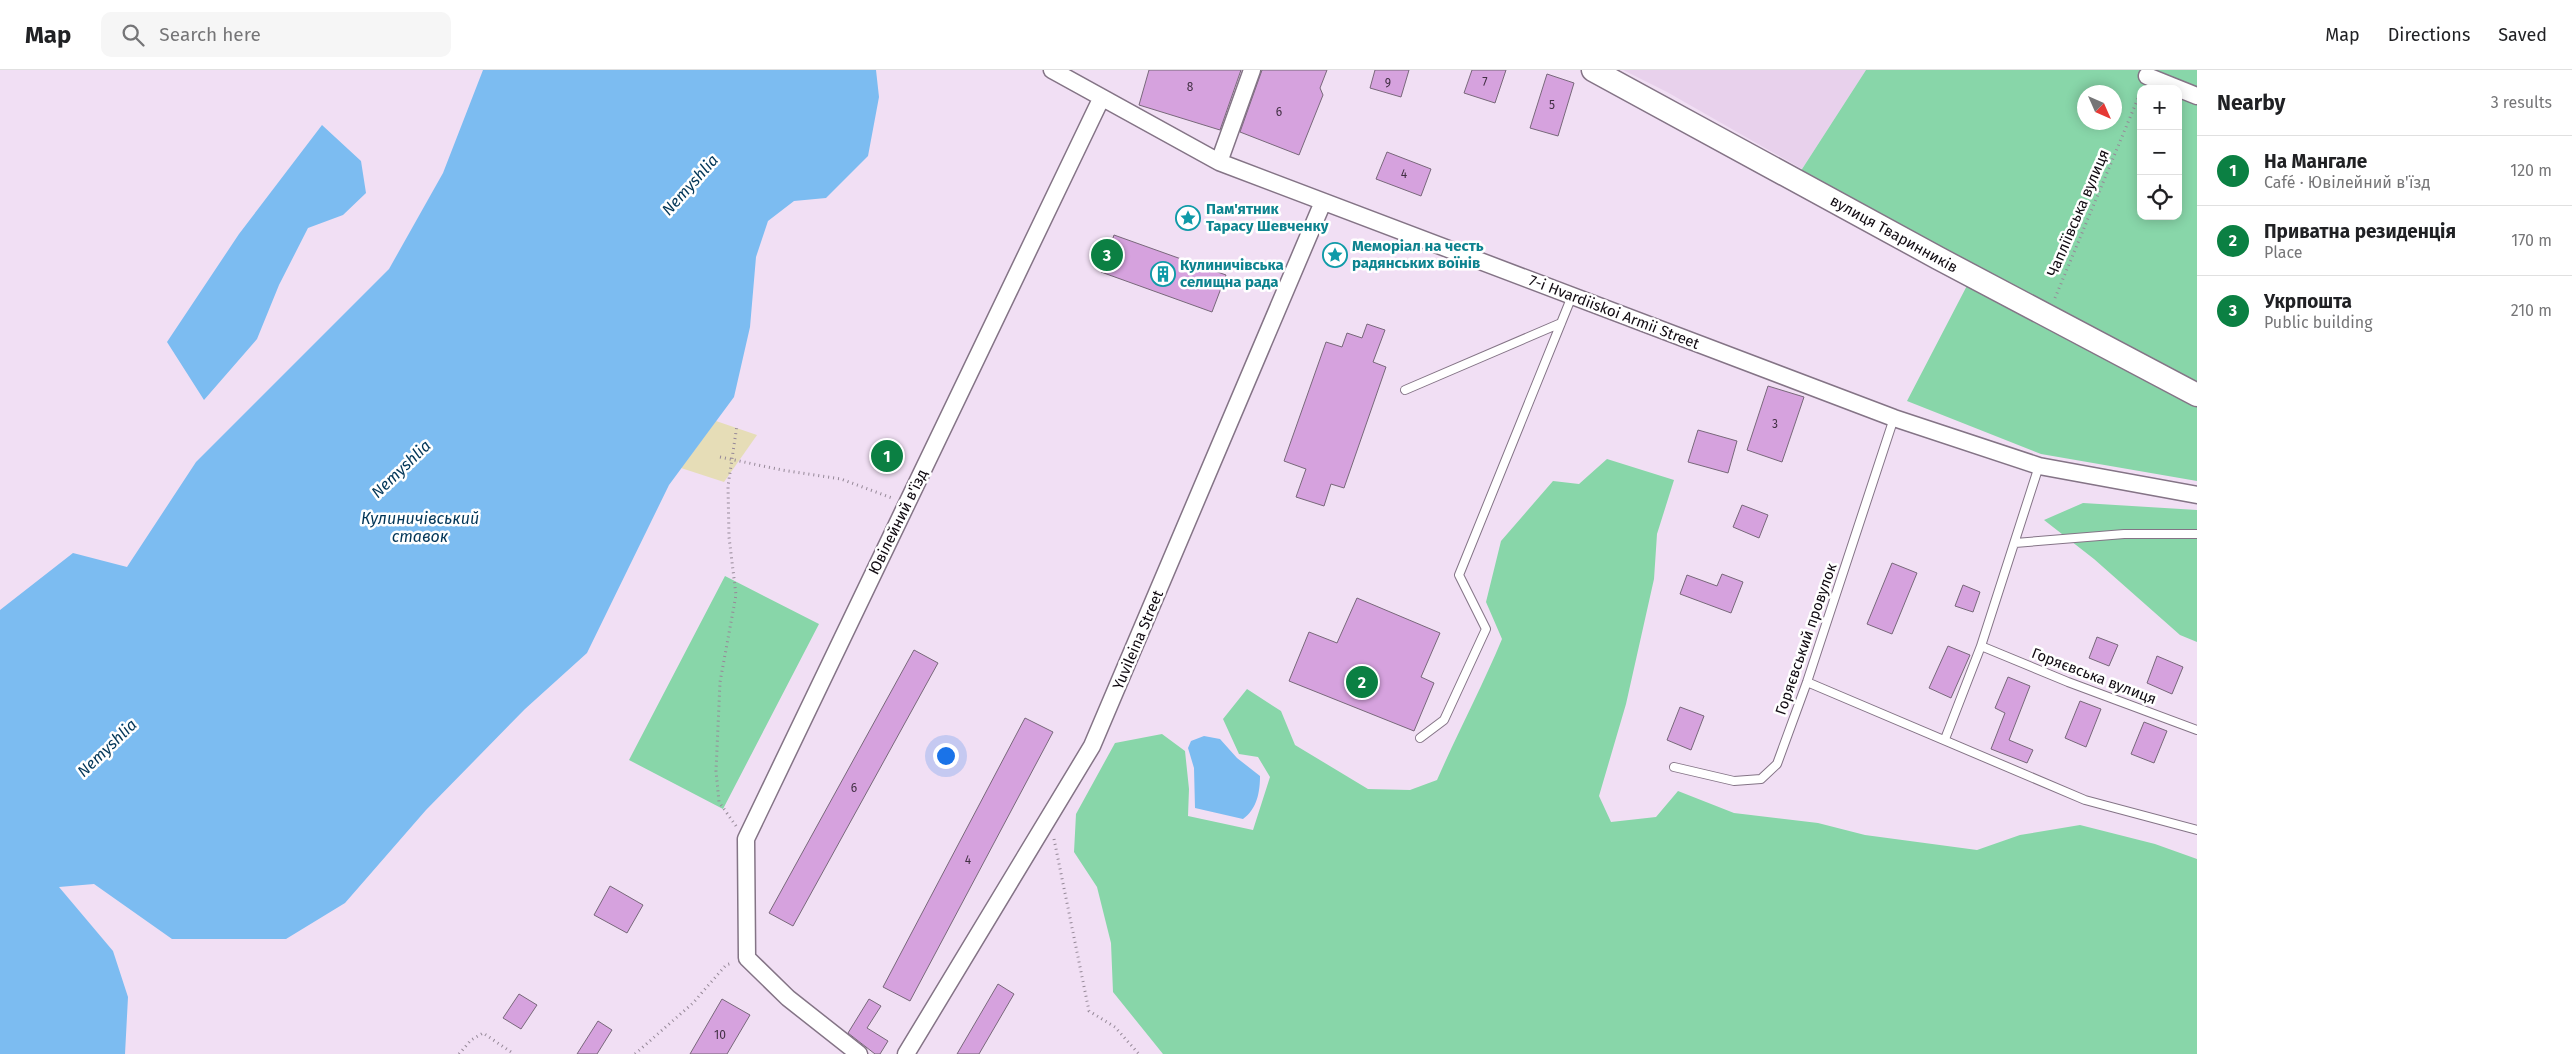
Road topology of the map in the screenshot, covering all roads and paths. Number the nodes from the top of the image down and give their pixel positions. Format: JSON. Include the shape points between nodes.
{"nodes":[{"id":1,"x":1052,"y":70,"type":"edge"},
{"id":2,"x":1252,"y":70,"type":"edge"},
{"id":3,"x":1593,"y":70,"type":"edge"},
{"id":4,"x":2147,"y":76,"type":"dead end"},
{"id":5,"x":2197,"y":96,"type":"edge"},
{"id":6,"x":1100,"y":99,"type":"junction"},
{"id":7,"x":2137,"y":101,"type":"edge"},
{"id":8,"x":1219,"y":162,"type":"junction"},
{"id":9,"x":1324,"y":202,"type":"junction"},
{"id":10,"x":1572,"y":296,"type":"junction"},
{"id":11,"x":2048,"y":316,"type":"junction"},
{"id":12,"x":1561,"y":323,"type":"junction"},
{"id":13,"x":1405,"y":390,"type":"dead end"},
{"id":14,"x":2197,"y":395,"type":"edge"},
{"id":15,"x":1894,"y":418,"type":"junction"},
{"id":16,"x":737,"y":425,"type":"dead end"},
{"id":17,"x":720,"y":457,"type":"dead end"},
{"id":18,"x":733,"y":460,"type":"junction"},
{"id":19,"x":2039,"y":466,"type":"junction"},
{"id":20,"x":2197,"y":495,"type":"edge"},
{"id":21,"x":907,"y":503,"type":"junction"},
{"id":22,"x":2197,"y":534,"type":"edge"},
{"id":23,"x":2015,"y":543,"type":"junction"},
{"id":24,"x":1981,"y":646,"type":"junction"},
{"id":25,"x":1807,"y":682,"type":"junction"},
{"id":26,"x":2197,"y":730,"type":"edge"},
{"id":27,"x":1420,"y":738,"type":"dead end"},
{"id":28,"x":1945,"y":739,"type":"junction"},
{"id":29,"x":1674,"y":767,"type":"dead end"},
{"id":30,"x":1049,"y":817,"type":"junction"},
{"id":31,"x":2197,"y":830,"type":"edge"},
{"id":32,"x":746,"y":839,"type":"junction"},
{"id":33,"x":747,"y":958,"type":"junction"},
{"id":34,"x":459,"y":1054,"type":"edge"},
{"id":35,"x":514,"y":1054,"type":"edge"},
{"id":36,"x":635,"y":1054,"type":"edge"},
{"id":37,"x":859,"y":1054,"type":"edge"},
{"id":38,"x":906,"y":1054,"type":"edge"},
{"id":39,"x":1139,"y":1054,"type":"edge"}],
"edges":[{"from":1,"to":6,"type":"street","name":"7-i Hvardiiskoi Armii Street"},
{"from":2,"to":8,"type":"street"},
{"from":3,"to":11,"type":"main road","name":"вулиця Тваринників"},
{"from":4,"to":5,"type":"street"},
{"from":6,"to":8,"type":"street","name":"7-i Hvardiiskoi Armii Street"},
{"from":6,"to":21,"type":"street","name":"Ювілейний в'їзд"},
{"from":7,"to":11,"type":"path","name":"Чапліївська вулиця"},
{"from":8,"to":9,"type":"street","name":"7-i Hvardiiskoi Armii Street"},
{"from":9,"to":10,"type":"street","name":"7-i Hvardiiskoi Armii Street"},
{"from":9,"to":30,"type":"street","name":"Yuvileina Street","via":[[1092,746]]},
{"from":10,"to":12,"type":"lane"},
{"from":10,"to":15,"type":"street","name":"7-i Hvardiiskoi Armii Street"},
{"from":11,"to":14,"type":"main road","name":"вулиця Тваринників"},
{"from":12,"to":13,"type":"lane"},
{"from":12,"to":27,"type":"lane","via":[[1459,575],[1486,629],[1444,720]]},
{"from":15,"to":19,"type":"street","name":"7-i Hvardiiskoi Armii Street"},
{"from":15,"to":25,"type":"lane","name":"Горяєвський провулок"},
{"from":16,"to":18,"type":"path"},
{"from":17,"to":18,"type":"path"},
{"from":18,"to":21,"type":"path","via":[[841,479]]},
{"from":18,"to":32,"type":"path","via":[[728,486],[729,537],[736,595],[720,682],[716,771],[719,802]]},
{"from":19,"to":20,"type":"street","name":"7-i Hvardiiskoi Armii Street"},
{"from":19,"to":23,"type":"lane"},
{"from":21,"to":32,"type":"street","name":"Ювілейний в'їзд"},
{"from":22,"to":23,"type":"lane","via":[[2124,534]]},
{"from":23,"to":24,"type":"lane"},
{"from":24,"to":26,"type":"lane","name":"Горяєвська вулиця"},
{"from":24,"to":28,"type":"lane"},
{"from":25,"to":28,"type":"lane"},
{"from":25,"to":29,"type":"lane","name":"Горяєвський провулок","via":[[1777,764],[1761,779],[1734,781]]},
{"from":28,"to":31,"type":"lane","via":[[2086,800]]},
{"from":30,"to":38,"type":"street","name":"Yuvileina Street"},
{"from":30,"to":39,"type":"path","via":[[1089,1011],[1115,1027]]},
{"from":32,"to":33,"type":"street","name":"Ювілейний в'їзд"},
{"from":33,"to":36,"type":"path","via":[[726,965],[692,1003]]},
{"from":33,"to":37,"type":"street","via":[[788,998]]},
{"from":34,"to":35,"type":"path","via":[[471,1040],[483,1033]]}]}
